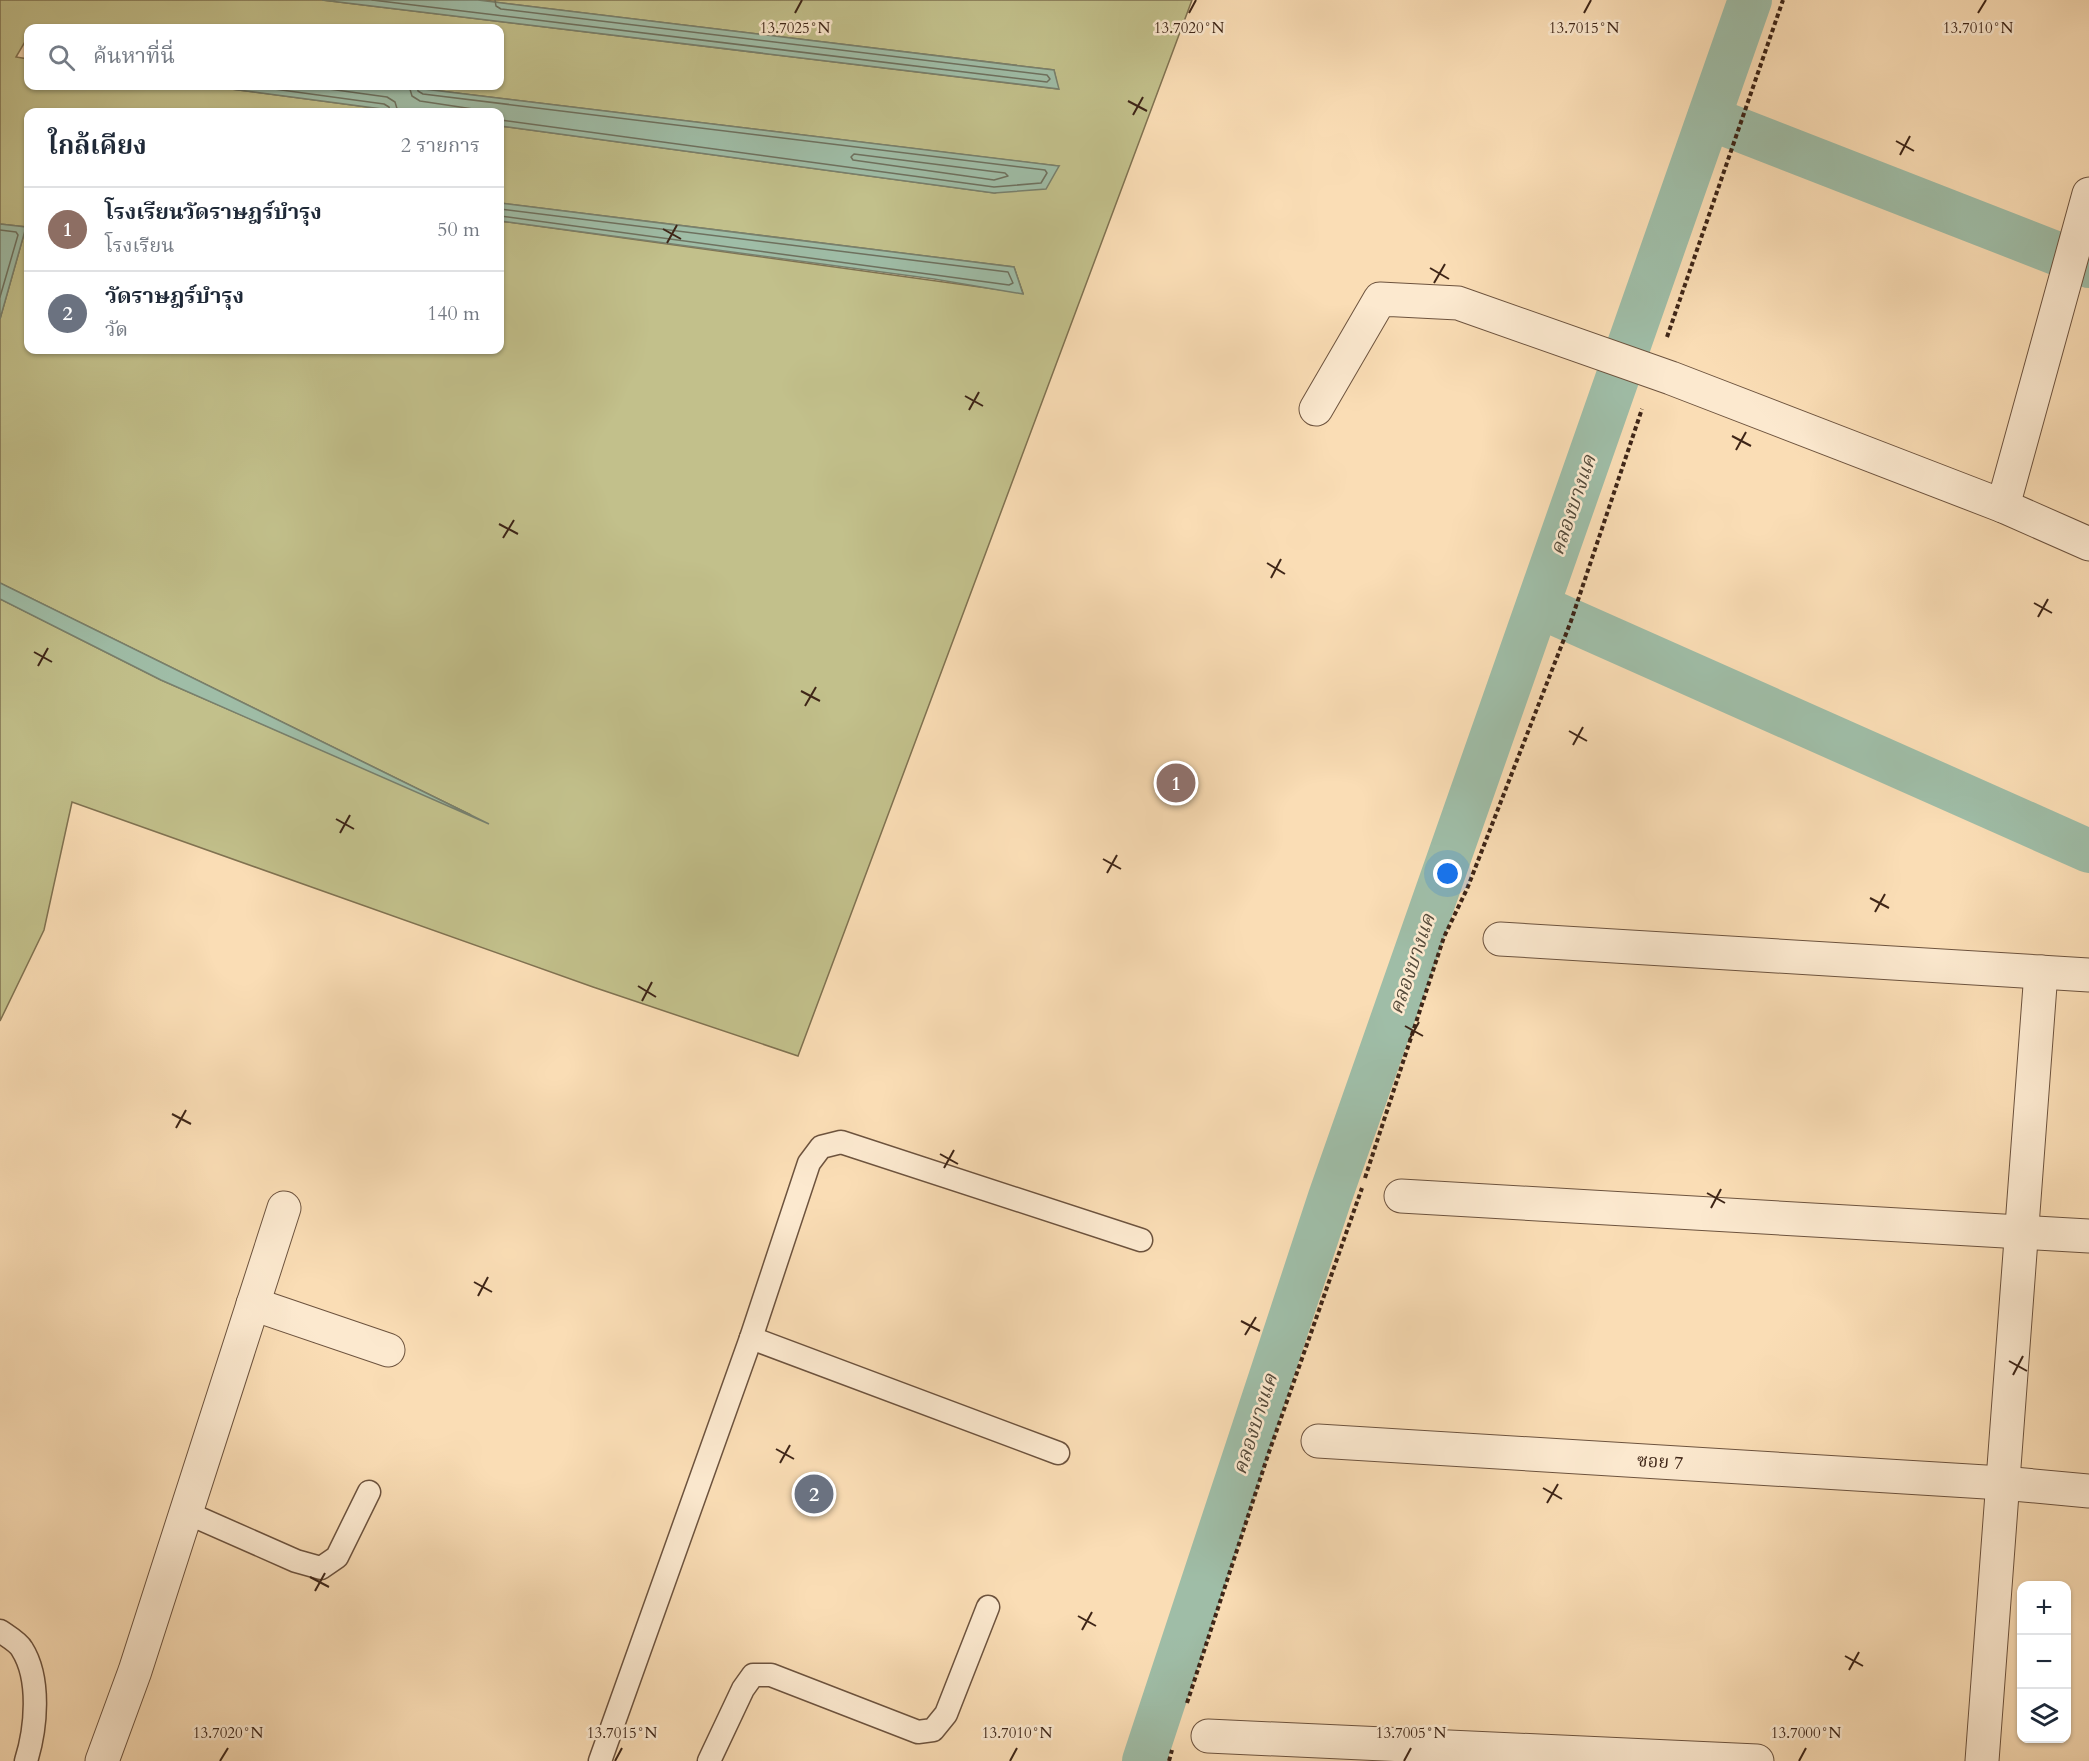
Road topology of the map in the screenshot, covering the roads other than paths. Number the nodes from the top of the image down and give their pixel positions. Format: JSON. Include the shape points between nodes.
{"nodes":[{"id":1,"x":2089,"y":194,"type":"edge"},
{"id":2,"x":1316,"y":409,"type":"dead end"},
{"id":3,"x":2003,"y":506,"type":"junction"},
{"id":4,"x":2089,"y":544,"type":"edge"},
{"id":5,"x":1500,"y":939,"type":"dead end"},
{"id":6,"x":2041,"y":972,"type":"junction"},
{"id":7,"x":2089,"y":975,"type":"edge"},
{"id":8,"x":1401,"y":1196,"type":"dead end"},
{"id":9,"x":284,"y":1208,"type":"dead end"},
{"id":10,"x":2020,"y":1230,"type":"junction"},
{"id":11,"x":2089,"y":1236,"type":"edge"},
{"id":12,"x":1141,"y":1240,"type":"dead end"},
{"id":13,"x":253,"y":1304,"type":"junction"},
{"id":14,"x":752,"y":1338,"type":"junction"},
{"id":15,"x":388,"y":1350,"type":"dead end"},
{"id":16,"x":1318,"y":1441,"type":"dead end"},
{"id":17,"x":1058,"y":1453,"type":"dead end"},
{"id":18,"x":2002,"y":1483,"type":"junction"},
{"id":19,"x":2089,"y":1491,"type":"edge"},
{"id":20,"x":369,"y":1492,"type":"dead end"},
{"id":21,"x":185,"y":1512,"type":"junction"},
{"id":22,"x":988,"y":1607,"type":"dead end"},
{"id":23,"x":0,"y":1631,"type":"edge"},
{"id":24,"x":1208,"y":1736,"type":"dead end"},
{"id":25,"x":27,"y":1761,"type":"edge"},
{"id":26,"x":102,"y":1761,"type":"edge"},
{"id":27,"x":600,"y":1761,"type":"edge"},
{"id":28,"x":709,"y":1761,"type":"edge"},
{"id":29,"x":1756,"y":1761,"type":"edge"},
{"id":30,"x":1982,"y":1761,"type":"edge"}],
"edges":[{"from":1,"to":3,"type":"street"},
{"from":2,"to":3,"type":"street","via":[[1380,299],[1458,303],[1671,378]]},
{"from":3,"to":4,"type":"street"},
{"from":5,"to":6,"type":"street"},
{"from":6,"to":7,"type":"street"},
{"from":6,"to":10,"type":"street"},
{"from":8,"to":10,"type":"street"},
{"from":9,"to":13,"type":"street"},
{"from":10,"to":11,"type":"street"},
{"from":10,"to":18,"type":"street"},
{"from":12,"to":14,"type":"lane","via":[[841,1142],[821,1147],[809,1163]]},
{"from":13,"to":15,"type":"street"},
{"from":13,"to":21,"type":"street"},
{"from":14,"to":17,"type":"lane"},
{"from":14,"to":27,"type":"lane"},
{"from":16,"to":18,"type":"street","name":"ซอย 7"},
{"from":18,"to":19,"type":"street","name":"ซอย 7"},
{"from":18,"to":30,"type":"street"},
{"from":20,"to":21,"type":"lane","via":[[337,1557],[321,1568],[296,1561]]},
{"from":21,"to":26,"type":"street"},
{"from":22,"to":28,"type":"lane","via":[[946,1714],[933,1730],[918,1732],[771,1675],[753,1675],[742,1689]]},
{"from":23,"to":25,"type":"lane","via":[[22,1648],[34,1682]]},
{"from":24,"to":29,"type":"street"}]}
